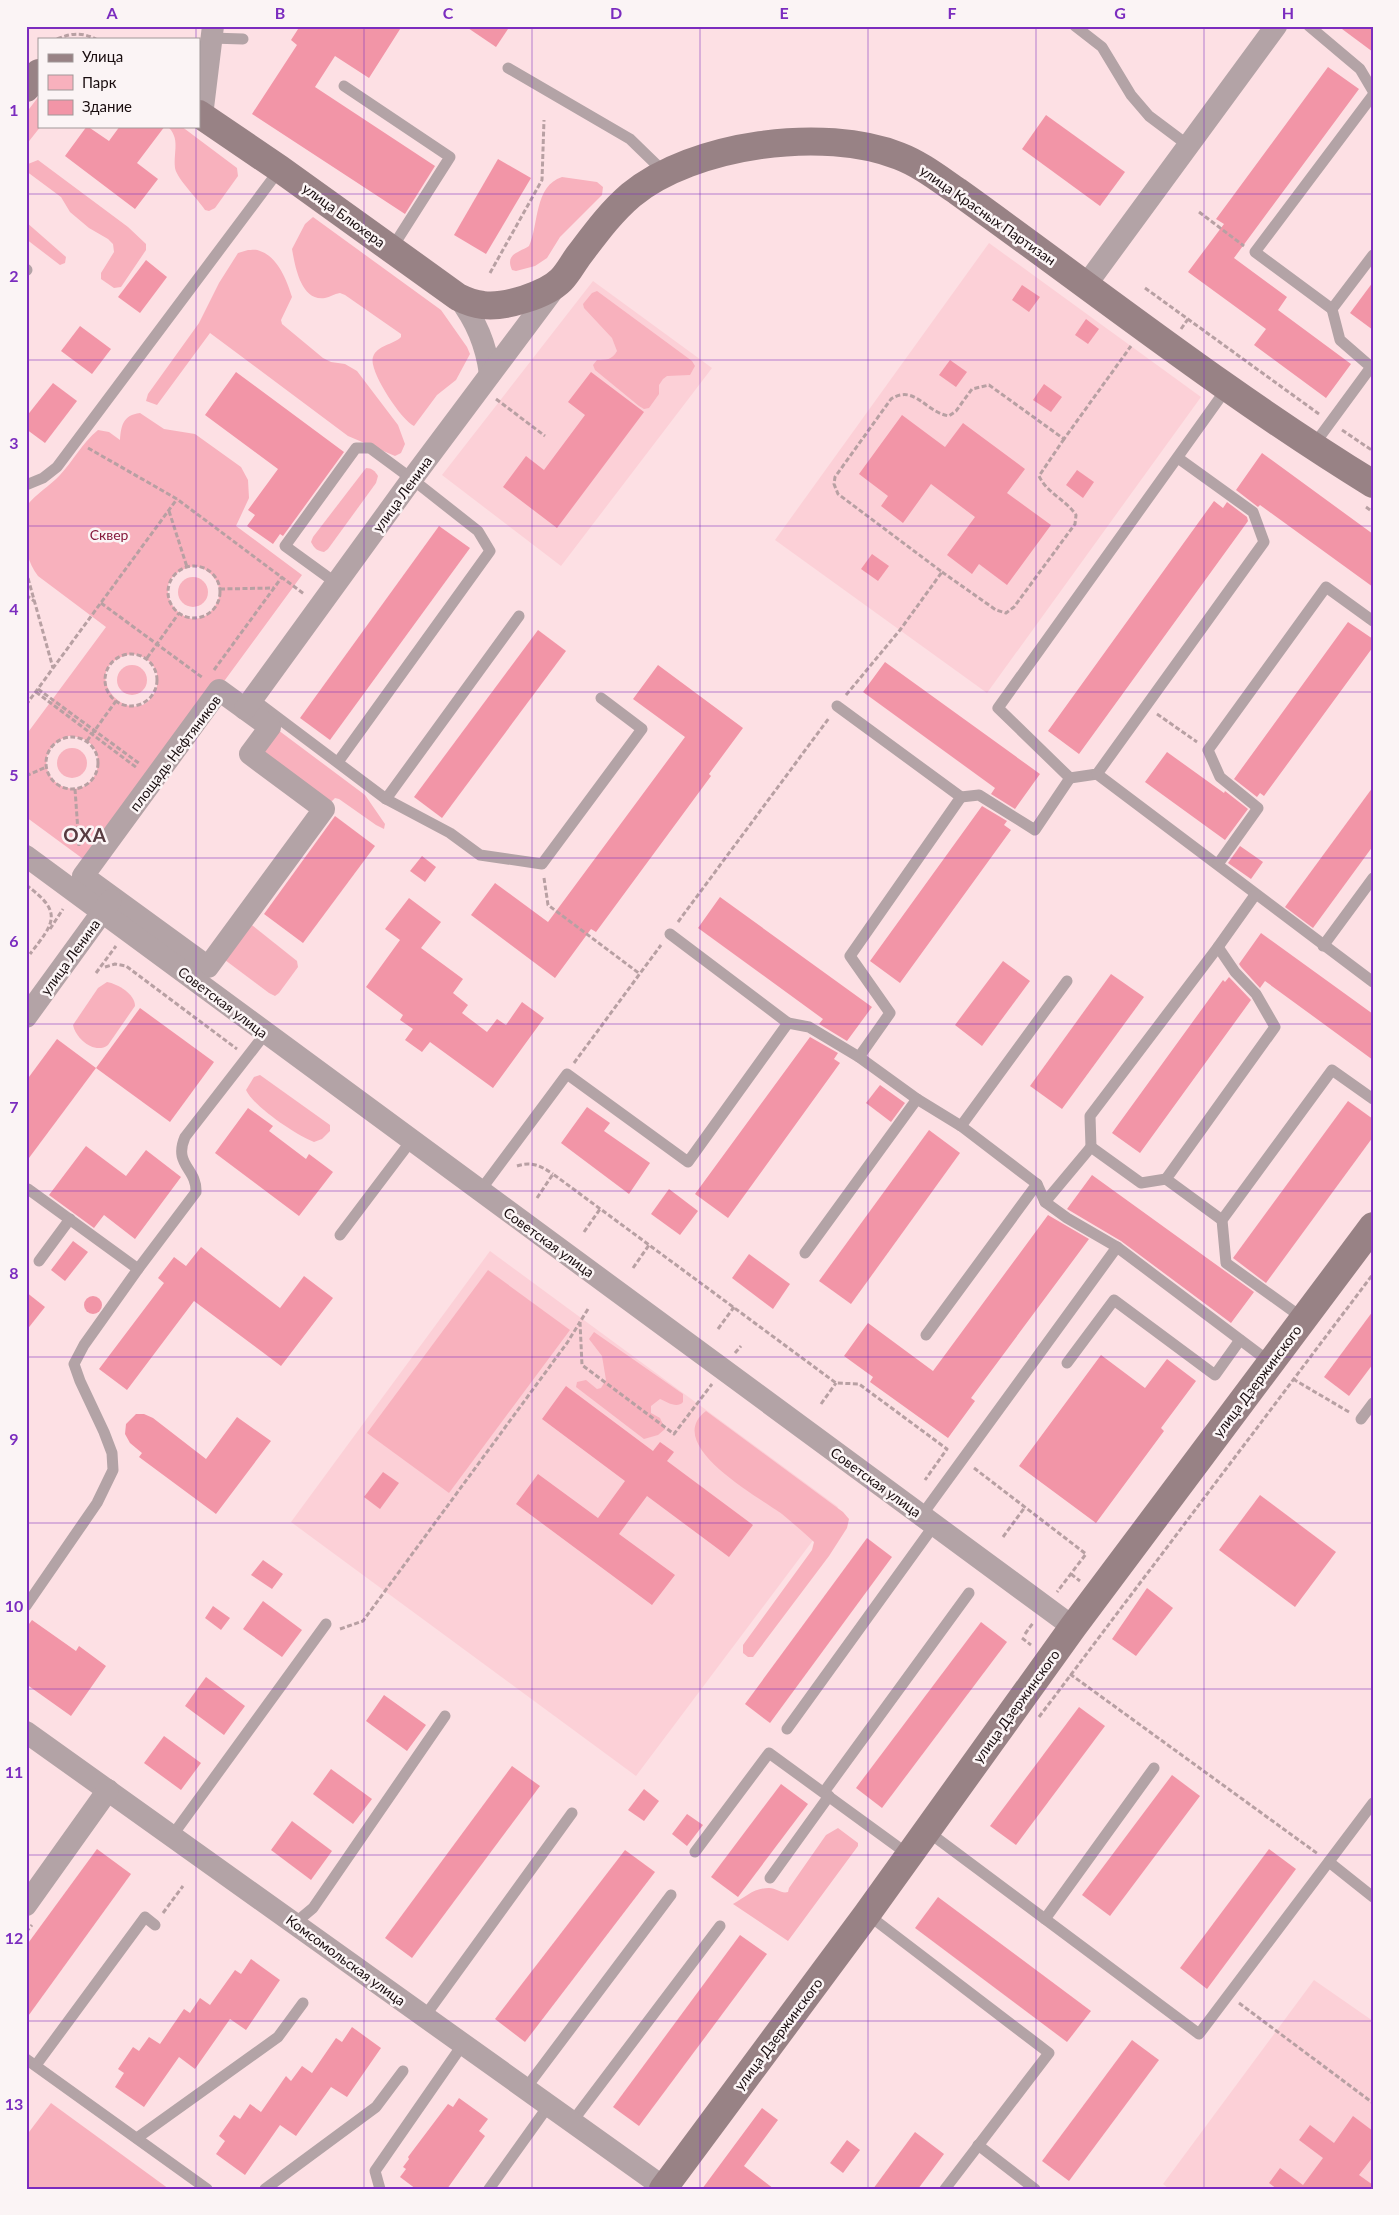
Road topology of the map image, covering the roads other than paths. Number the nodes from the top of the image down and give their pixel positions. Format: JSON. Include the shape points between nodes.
{"nodes":[{"id":1,"x":1074,"y":26,"type":"edge"},
{"id":2,"x":1276,"y":26,"type":"edge"},
{"id":3,"x":1309,"y":26,"type":"edge"},
{"id":4,"x":212,"y":32,"type":"edge"},
{"id":5,"x":243,"y":39,"type":"dead end"},
{"id":6,"x":508,"y":68,"type":"dead end"},
{"id":7,"x":38,"y":74,"type":"edge"},
{"id":8,"x":344,"y":86,"type":"dead end"},
{"id":9,"x":26,"y":88,"type":"edge"},
{"id":10,"x":1373,"y":91,"type":"edge"},
{"id":11,"x":1373,"y":94,"type":"edge"},
{"id":12,"x":200,"y":115,"type":"edge"},
{"id":13,"x":1189,"y":146,"type":"junction"},
{"id":14,"x":280,"y":169,"type":"junction"},
{"id":15,"x":665,"y":173,"type":"junction"},
{"id":16,"x":392,"y":248,"type":"junction"},
{"id":17,"x":1373,"y":255,"type":"edge"},
{"id":18,"x":561,"y":280,"type":"junction"},
{"id":19,"x":1086,"y":285,"type":"junction"},
{"id":20,"x":458,"y":297,"type":"junction"},
{"id":21,"x":1332,"y":309,"type":"junction"},
{"id":22,"x":490,"y":374,"type":"junction"},
{"id":23,"x":1227,"y":388,"type":"junction"},
{"id":24,"x":1312,"y":447,"type":"junction"},
{"id":25,"x":1178,"y":458,"type":"junction"},
{"id":26,"x":412,"y":479,"type":"junction"},
{"id":27,"x":26,"y":484,"type":"edge"},
{"id":28,"x":1373,"y":484,"type":"edge"},
{"id":29,"x":336,"y":584,"type":"junction"},
{"id":30,"x":519,"y":616,"type":"dead end"},
{"id":31,"x":1373,"y":621,"type":"edge"},
{"id":32,"x":601,"y":698,"type":"dead end"},
{"id":33,"x":249,"y":704,"type":"junction"},
{"id":34,"x":837,"y":706,"type":"road end"},
{"id":35,"x":338,"y":762,"type":"junction"},
{"id":36,"x":1097,"y":774,"type":"junction"},
{"id":37,"x":1070,"y":778,"type":"junction"},
{"id":38,"x":961,"y":797,"type":"junction"},
{"id":39,"x":386,"y":799,"type":"junction"},
{"id":40,"x":26,"y":856,"type":"edge"},
{"id":41,"x":1218,"y":864,"type":"junction"},
{"id":42,"x":1373,"y":878,"type":"edge"},
{"id":43,"x":1255,"y":895,"type":"junction"},
{"id":44,"x":108,"y":905,"type":"junction"},
{"id":45,"x":670,"y":934,"type":"road end"},
{"id":46,"x":1323,"y":946,"type":"junction"},
{"id":47,"x":1218,"y":947,"type":"junction"},
{"id":48,"x":1067,"y":981,"type":"dead end"},
{"id":49,"x":1373,"y":982,"type":"edge"},
{"id":50,"x":26,"y":1017,"type":"edge"},
{"id":51,"x":788,"y":1023,"type":"junction"},
{"id":52,"x":265,"y":1034,"type":"junction"},
{"id":53,"x":859,"y":1057,"type":"junction"},
{"id":54,"x":917,"y":1099,"type":"junction"},
{"id":55,"x":1373,"y":1099,"type":"edge"},
{"id":56,"x":961,"y":1126,"type":"junction"},
{"id":57,"x":411,"y":1141,"type":"junction"},
{"id":58,"x":1091,"y":1147,"type":"junction"},
{"id":59,"x":1166,"y":1179,"type":"junction"},
{"id":60,"x":1037,"y":1184,"type":"junction"},
{"id":61,"x":28,"y":1189,"type":"dead end"},
{"id":62,"x":480,"y":1191,"type":"junction"},
{"id":63,"x":1045,"y":1202,"type":"junction"},
{"id":64,"x":70,"y":1219,"type":"junction"},
{"id":65,"x":1222,"y":1220,"type":"junction"},
{"id":66,"x":1373,"y":1226,"type":"edge"},
{"id":67,"x":340,"y":1235,"type":"dead end"},
{"id":68,"x":1117,"y":1247,"type":"junction"},
{"id":69,"x":805,"y":1253,"type":"dead end"},
{"id":70,"x":38,"y":1261,"type":"dead end"},
{"id":71,"x":138,"y":1269,"type":"junction"},
{"id":72,"x":1304,"y":1319,"type":"junction"},
{"id":73,"x":926,"y":1335,"type":"dead end"},
{"id":74,"x":1240,"y":1340,"type":"junction"},
{"id":75,"x":1067,"y":1363,"type":"dead end"},
{"id":76,"x":1271,"y":1363,"type":"junction"},
{"id":77,"x":1373,"y":1403,"type":"edge"},
{"id":78,"x":1361,"y":1419,"type":"road end"},
{"id":79,"x":928,"y":1520,"type":"junction"},
{"id":80,"x":969,"y":1593,"type":"dead end"},
{"id":81,"x":26,"y":1606,"type":"edge"},
{"id":82,"x":326,"y":1624,"type":"road end"},
{"id":83,"x":1073,"y":1627,"type":"junction"},
{"id":84,"x":445,"y":1716,"type":"dead end"},
{"id":85,"x":787,"y":1729,"type":"dead end"},
{"id":86,"x":26,"y":1732,"type":"edge"},
{"id":87,"x":1154,"y":1768,"type":"dead end"},
{"id":88,"x":108,"y":1790,"type":"junction"},
{"id":89,"x":826,"y":1794,"type":"junction"},
{"id":90,"x":1373,"y":1803,"type":"edge"},
{"id":91,"x":572,"y":1813,"type":"dead end"},
{"id":92,"x":927,"y":1831,"type":"junction"},
{"id":93,"x":172,"y":1836,"type":"junction"},
{"id":94,"x":695,"y":1852,"type":"dead end"},
{"id":95,"x":909,"y":1855,"type":"junction"},
{"id":96,"x":1329,"y":1862,"type":"junction"},
{"id":97,"x":770,"y":1878,"type":"dead end"},
{"id":98,"x":671,"y":1895,"type":"dead end"},
{"id":99,"x":1373,"y":1897,"type":"edge"},
{"id":100,"x":26,"y":1905,"type":"edge"},
{"id":101,"x":867,"y":1914,"type":"junction"},
{"id":102,"x":1045,"y":1919,"type":"junction"},
{"id":103,"x":294,"y":1923,"type":"junction"},
{"id":104,"x":155,"y":1925,"type":"road end"},
{"id":105,"x":720,"y":1926,"type":"dead end"},
{"id":106,"x":303,"y":2003,"type":"dead end"},
{"id":107,"x":425,"y":2016,"type":"junction"},
{"id":108,"x":463,"y":2044,"type":"junction"},
{"id":109,"x":31,"y":2062,"type":"edge"},
{"id":110,"x":403,"y":2071,"type":"dead end"},
{"id":111,"x":526,"y":2088,"type":"junction"},
{"id":112,"x":549,"y":2105,"type":"junction"},
{"id":113,"x":572,"y":2122,"type":"junction"},
{"id":114,"x":136,"y":2138,"type":"junction"},
{"id":115,"x":978,"y":2145,"type":"junction"},
{"id":116,"x":664,"y":2188,"type":"edge"},
{"id":117,"x":207,"y":2189,"type":"edge"},
{"id":118,"x":265,"y":2189,"type":"edge"},
{"id":119,"x":380,"y":2189,"type":"edge"},
{"id":120,"x":489,"y":2189,"type":"edge"},
{"id":121,"x":945,"y":2189,"type":"edge"},
{"id":122,"x":1036,"y":2189,"type":"edge"}],
"edges":[{"from":1,"to":13,"type":"lane","via":[[1102,47],[1131,95],[1149,116]]},
{"from":2,"to":13,"type":"street"},
{"from":3,"to":10,"type":"lane","via":[[1360,69]]},
{"from":4,"to":5,"type":"lane"},
{"from":4,"to":12,"type":"street"},
{"from":6,"to":15,"type":"lane","via":[[630,139]]},
{"from":7,"to":9,"type":"street"},
{"from":8,"to":16,"type":"lane","via":[[450,157]]},
{"from":11,"to":21,"type":"lane","via":[[1255,252]]},
{"from":12,"to":14,"type":"street","name":"улица Блюхера"},
{"from":13,"to":19,"type":"street"},
{"from":14,"to":16,"type":"street","name":"улица Блюхера"},
{"from":14,"to":27,"type":"lane","via":[[57,467],[43,478]]},
{"from":15,"to":18,"type":"street","name":"улица Красных Партизан","via":[[632,194],[608,217]]},
{"from":15,"to":19,"type":"street","name":"улица Красных Партизан","via":[[716,155],[764,144],[818,141],[879,149],[925,170]]},
{"from":16,"to":20,"type":"street","name":"улица Блюхера"},
{"from":17,"to":21,"type":"lane"},
{"from":18,"to":20,"type":"street","name":"улица Блюхера","via":[[527,298],[493,305],[473,303]]},
{"from":18,"to":22,"type":"street","name":"улица Ленина"},
{"from":19,"to":23,"type":"street","name":"улица Красных Партизан"},
{"from":20,"to":22,"type":"street","via":[[480,332]]},
{"from":21,"to":24,"type":"lane","via":[[1340,340],[1371,367]]},
{"from":22,"to":26,"type":"street","name":"улица Ленина"},
{"from":23,"to":24,"type":"street","name":"улица Красных Партизан"},
{"from":23,"to":25,"type":"lane"},
{"from":24,"to":28,"type":"street","name":"улица Красных Партизан"},
{"from":25,"to":36,"type":"lane","via":[[1252,512],[1264,542]]},
{"from":25,"to":37,"type":"lane","via":[[998,708]]},
{"from":26,"to":29,"type":"street","name":"улица Ленина"},
{"from":26,"to":29,"type":"lane","via":[[370,448],[356,448],[285,546]]},
{"from":26,"to":35,"type":"lane","via":[[478,531],[490,551]]},
{"from":29,"to":33,"type":"street","name":"улица Ленина"},
{"from":30,"to":39,"type":"lane"},
{"from":31,"to":41,"type":"lane","via":[[1326,587],[1208,750],[1220,777],[1258,808]]},
{"from":32,"to":39,"type":"lane","via":[[642,729],[542,864],[480,855],[450,833]]},
{"from":33,"to":35,"type":"lane"},
{"from":33,"to":44,"type":"street","name":"площадь Нефтяников","via":[[219,690],[83,876]]},
{"from":33,"to":44,"type":"street","name":"площадь Нефтяников","via":[[270,727],[250,754],[324,808],[208,967]]},
{"from":34,"to":38,"type":"lane"},
{"from":35,"to":39,"type":"lane"},
{"from":36,"to":37,"type":"lane"},
{"from":36,"to":41,"type":"lane"},
{"from":37,"to":38,"type":"lane","via":[[1035,830],[979,795]]},
{"from":38,"to":53,"type":"lane","via":[[850,956],[890,1013]]},
{"from":40,"to":44,"type":"street","name":"Советская улица"},
{"from":41,"to":43,"type":"lane"},
{"from":42,"to":46,"type":"lane"},
{"from":43,"to":46,"type":"lane"},
{"from":43,"to":47,"type":"lane"},
{"from":44,"to":50,"type":"street","name":"улица Ленина"},
{"from":44,"to":52,"type":"street","name":"Советская улица"},
{"from":45,"to":51,"type":"lane"},
{"from":46,"to":49,"type":"lane"},
{"from":47,"to":58,"type":"lane","via":[[1090,1116]]},
{"from":47,"to":59,"type":"lane","via":[[1256,994],[1275,1027]]},
{"from":48,"to":56,"type":"lane"},
{"from":51,"to":53,"type":"lane","via":[[809,1027]]},
{"from":51,"to":62,"type":"lane","via":[[688,1162],[567,1074]]},
{"from":52,"to":57,"type":"street","name":"Советская улица"},
{"from":52,"to":71,"type":"lane","via":[[185,1137],[180,1156],[194,1179],[196,1192]]},
{"from":53,"to":54,"type":"lane"},
{"from":54,"to":56,"type":"lane"},
{"from":54,"to":69,"type":"lane"},
{"from":55,"to":65,"type":"lane","via":[[1332,1070]]},
{"from":56,"to":60,"type":"lane"},
{"from":57,"to":62,"type":"street","name":"Советская улица"},
{"from":57,"to":67,"type":"lane"},
{"from":58,"to":59,"type":"lane","via":[[1141,1183]]},
{"from":58,"to":63,"type":"lane"},
{"from":59,"to":65,"type":"lane"},
{"from":60,"to":63,"type":"lane"},
{"from":60,"to":73,"type":"lane"},
{"from":61,"to":64,"type":"lane"},
{"from":62,"to":79,"type":"street","name":"Советская улица"},
{"from":63,"to":68,"type":"lane"},
{"from":64,"to":70,"type":"lane"},
{"from":64,"to":71,"type":"lane"},
{"from":65,"to":72,"type":"lane","via":[[1226,1262]]},
{"from":66,"to":72,"type":"street","name":"улица Дзержинского"},
{"from":68,"to":74,"type":"lane"},
{"from":68,"to":79,"type":"lane","via":[[962,1460]]},
{"from":71,"to":81,"type":"lane","via":[[74,1364],[107,1439],[113,1470],[97,1503]]},
{"from":72,"to":76,"type":"street","name":"улица Дзержинского"},
{"from":74,"to":75,"type":"lane","via":[[1215,1375],[1114,1300]]},
{"from":74,"to":76,"type":"lane"},
{"from":76,"to":83,"type":"street","name":"улица Дзержинского"},
{"from":77,"to":78,"type":"lane"},
{"from":79,"to":83,"type":"street","name":"Советская улица"},
{"from":79,"to":85,"type":"lane"},
{"from":80,"to":89,"type":"lane"},
{"from":82,"to":93,"type":"lane"},
{"from":83,"to":92,"type":"street","name":"улица Дзержинского","via":[[1060,1667]]},
{"from":84,"to":103,"type":"lane","via":[[313,1908]]},
{"from":86,"to":88,"type":"street","name":"Комсомольская улица"},
{"from":87,"to":102,"type":"lane"},
{"from":88,"to":93,"type":"street","name":"Комсомольская улица"},
{"from":88,"to":100,"type":"street"},
{"from":89,"to":94,"type":"lane","via":[[769,1753]]},
{"from":89,"to":95,"type":"lane"},
{"from":89,"to":97,"type":"lane"},
{"from":90,"to":96,"type":"lane"},
{"from":91,"to":107,"type":"lane"},
{"from":92,"to":95,"type":"street","name":"улица Дзержинского"},
{"from":92,"to":102,"type":"lane"},
{"from":93,"to":103,"type":"street","name":"Комсомольская улица"},
{"from":95,"to":101,"type":"street","name":"улица Дзержинского"},
{"from":96,"to":99,"type":"lane"},
{"from":96,"to":102,"type":"lane","via":[[1199,2034]]},
{"from":98,"to":111,"type":"lane"},
{"from":101,"to":115,"type":"lane","via":[[1049,2053]]},
{"from":101,"to":116,"type":"street","name":"улица Дзержинского"},
{"from":103,"to":107,"type":"street","name":"Комсомольская улица"},
{"from":104,"to":109,"type":"lane","via":[[144,1917]]},
{"from":105,"to":113,"type":"lane"},
{"from":106,"to":114,"type":"lane","via":[[278,2037]]},
{"from":107,"to":108,"type":"street","name":"Комсомольская улица"},
{"from":108,"to":111,"type":"street","name":"Комсомольская улица"},
{"from":108,"to":119,"type":"lane","via":[[374,2171]]},
{"from":109,"to":114,"type":"lane"},
{"from":110,"to":118,"type":"lane","via":[[376,2107]]},
{"from":111,"to":112,"type":"street","name":"Комсомольская улица"},
{"from":112,"to":113,"type":"street","name":"Комсомольская улица"},
{"from":112,"to":120,"type":"lane"},
{"from":113,"to":116,"type":"street","name":"Комсомольская улица"},
{"from":114,"to":117,"type":"lane"},
{"from":115,"to":121,"type":"lane"},
{"from":115,"to":122,"type":"lane"}]}
